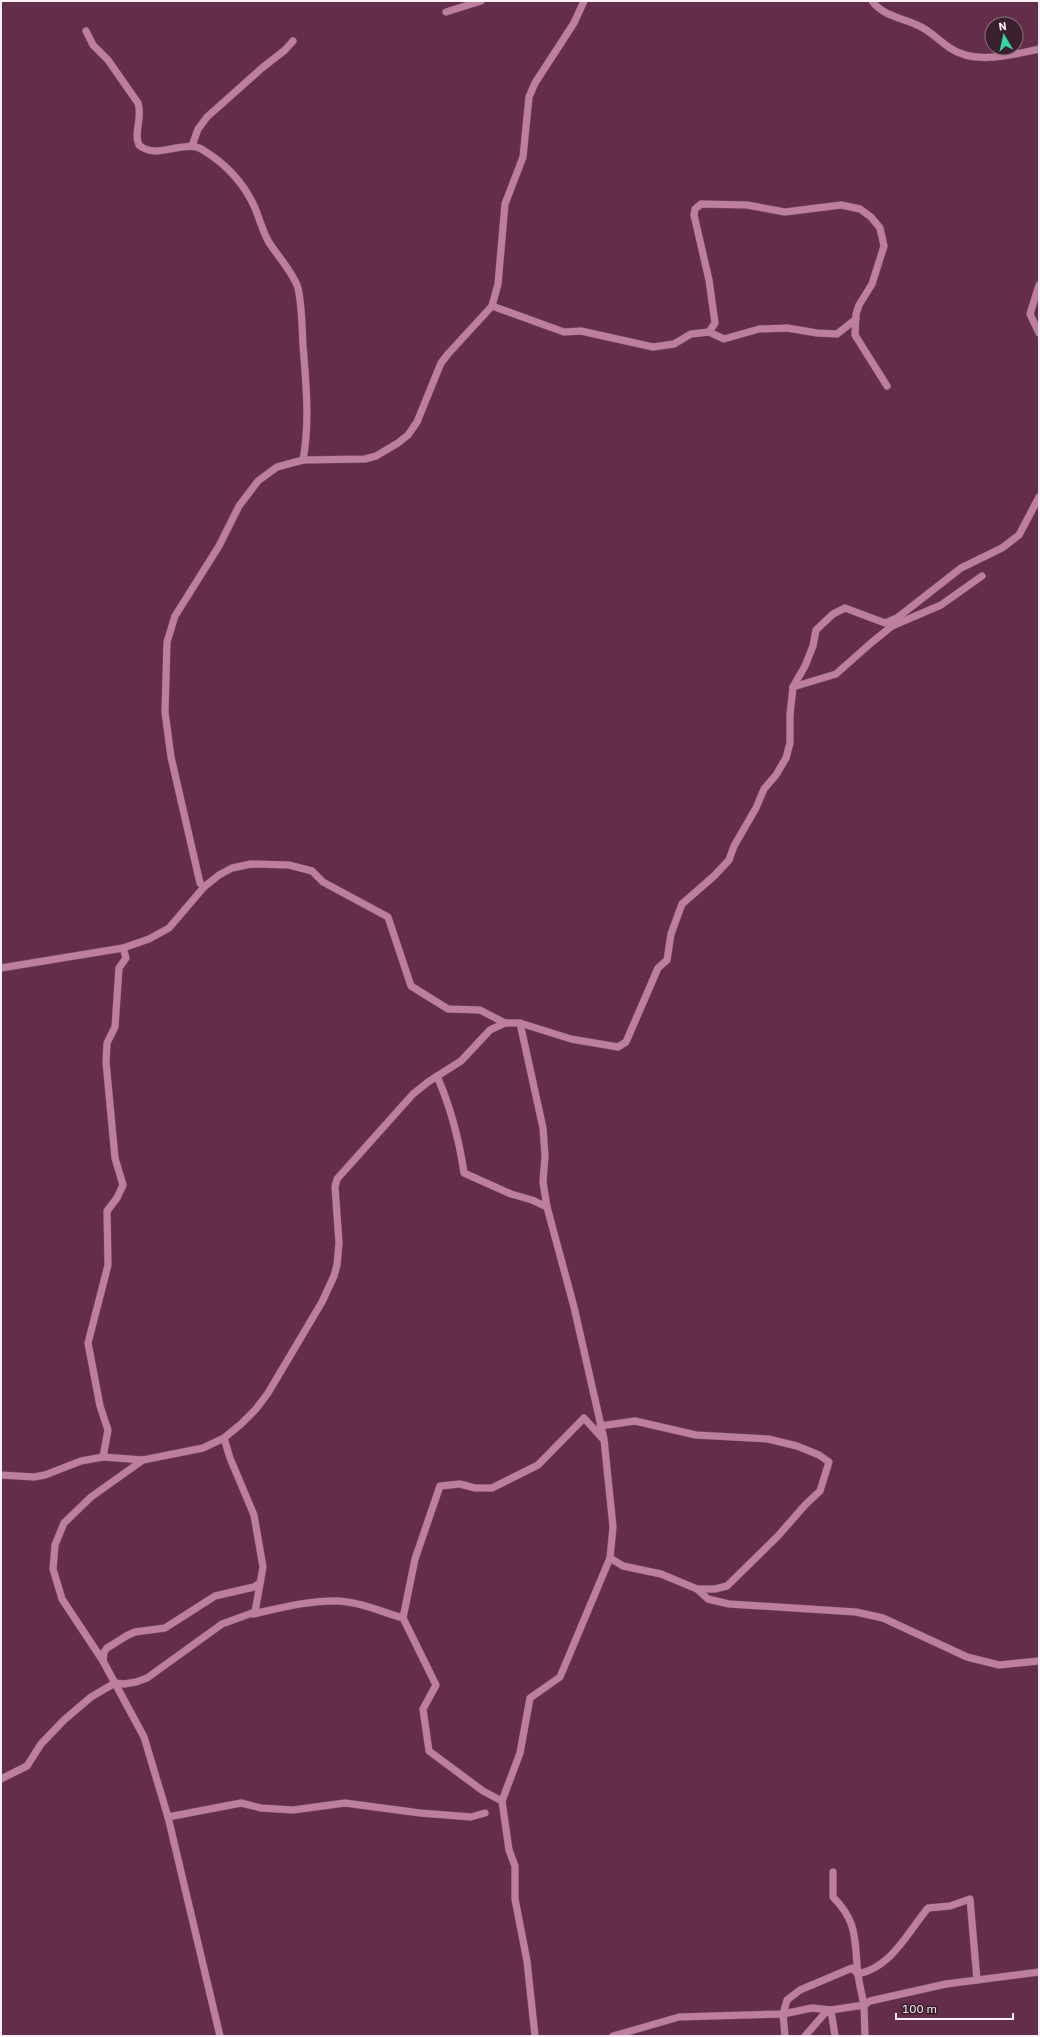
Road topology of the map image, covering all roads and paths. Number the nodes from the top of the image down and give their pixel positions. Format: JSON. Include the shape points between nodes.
{"nodes":[{"id":1,"x":481,"y":1,"type":"edge"},
{"id":2,"x":584,"y":1,"type":"edge"},
{"id":3,"x":872,"y":1,"type":"edge"},
{"id":4,"x":446,"y":12,"type":"dead end"},
{"id":5,"x":86,"y":31,"type":"dead end"},
{"id":6,"x":293,"y":41,"type":"dead end"},
{"id":7,"x":1039,"y":49,"type":"edge"},
{"id":8,"x":192,"y":146,"type":"junction"},
{"id":9,"x":1039,"y":285,"type":"edge"},
{"id":10,"x":492,"y":306,"type":"junction"},
{"id":11,"x":856,"y":319,"type":"junction"},
{"id":12,"x":709,"y":332,"type":"junction"},
{"id":13,"x":1039,"y":333,"type":"edge"},
{"id":14,"x":887,"y":386,"type":"dead end"},
{"id":15,"x":303,"y":460,"type":"junction"},
{"id":16,"x":1039,"y":497,"type":"edge"},
{"id":17,"x":1036,"y":506,"type":"edge"},
{"id":18,"x":982,"y":576,"type":"dead end"},
{"id":19,"x":793,"y":687,"type":"junction"},
{"id":20,"x":204,"y":887,"type":"junction"},
{"id":21,"x":123,"y":948,"type":"junction"},
{"id":22,"x":1,"y":968,"type":"edge"},
{"id":23,"x":505,"y":1023,"type":"junction"},
{"id":24,"x":520,"y":1023,"type":"junction"},
{"id":25,"x":437,"y":1076,"type":"junction"},
{"id":26,"x":547,"y":1207,"type":"junction"},
{"id":27,"x":600,"y":1426,"type":"junction"},
{"id":28,"x":224,"y":1438,"type":"junction"},
{"id":29,"x":604,"y":1439,"type":"junction"},
{"id":30,"x":103,"y":1457,"type":"junction"},
{"id":31,"x":143,"y":1460,"type":"junction"},
{"id":32,"x":1,"y":1474,"type":"edge"},
{"id":33,"x":610,"y":1558,"type":"junction"},
{"id":34,"x":260,"y":1583,"type":"junction"},
{"id":35,"x":697,"y":1589,"type":"junction"},
{"id":36,"x":253,"y":1614,"type":"junction"},
{"id":37,"x":403,"y":1618,"type":"junction"},
{"id":38,"x":103,"y":1661,"type":"junction"},
{"id":39,"x":1039,"y":1661,"type":"edge"},
{"id":40,"x":115,"y":1683,"type":"junction"},
{"id":41,"x":1,"y":1779,"type":"edge"},
{"id":42,"x":502,"y":1801,"type":"junction"},
{"id":43,"x":485,"y":1813,"type":"dead end"},
{"id":44,"x":168,"y":1817,"type":"junction"},
{"id":45,"x":833,"y":1872,"type":"dead end"},
{"id":46,"x":1039,"y":1972,"type":"edge"},
{"id":47,"x":858,"y":1974,"type":"junction"},
{"id":48,"x":977,"y":1980,"type":"junction"},
{"id":49,"x":864,"y":2005,"type":"junction"},
{"id":50,"x":831,"y":2010,"type":"junction"},
{"id":51,"x":783,"y":2014,"type":"junction"},
{"id":52,"x":220,"y":2036,"type":"edge"},
{"id":53,"x":535,"y":2036,"type":"edge"},
{"id":54,"x":613,"y":2036,"type":"edge"},
{"id":55,"x":785,"y":2036,"type":"edge"},
{"id":56,"x":805,"y":2036,"type":"edge"},
{"id":57,"x":836,"y":2036,"type":"edge"},
{"id":58,"x":865,"y":2036,"type":"edge"}],
"edges":[{"from":1,"to":4,"type":"street"},
{"from":2,"to":10,"type":"street","via":[[574,23],[535,83],[529,97],[523,157],[505,204],[498,284]]},
{"from":3,"to":7,"type":"street","via":[[882,11],[920,25],[949,47],[963,54],[980,57],[1012,55]]},
{"from":5,"to":8,"type":"street","via":[[93,45],[108,60],[138,103],[141,111],[137,135],[139,145],[145,150],[155,151]]},
{"from":6,"to":8,"type":"street","via":[[207,116],[198,129]]},
{"from":8,"to":15,"type":"street","via":[[202,149],[225,166],[243,186],[269,243],[297,286],[301,308],[307,400]]},
{"from":9,"to":13,"type":"street","via":[[1030,314]]},
{"from":10,"to":12,"type":"street","via":[[564,332],[581,331],[641,346],[674,344],[691,334]]},
{"from":10,"to":15,"type":"street","via":[[445,358],[417,422],[408,435],[376,456],[365,459]]},
{"from":11,"to":12,"type":"street","via":[[837,334],[787,328],[759,329],[724,339]]},
{"from":11,"to":12,"type":"street","via":[[859,305],[872,284],[884,246],[883,236],[876,222],[860,209],[840,205],[785,212],[747,206],[701,204],[695,209],[694,215],[715,316],[715,323]]},
{"from":11,"to":14,"type":"street","via":[[856,339]]},
{"from":15,"to":20,"type":"street","via":[[277,467],[258,481],[239,506],[219,546],[170,628],[165,693],[168,734],[200,883]]},
{"from":16,"to":17,"type":"street"},
{"from":17,"to":19,"type":"street","via":[[1019,535],[1002,548],[961,568],[897,618],[885,623],[844,608],[833,614],[816,630],[805,666]]},
{"from":18,"to":19,"type":"street","via":[[941,605],[892,626],[836,674]]},
{"from":19,"to":24,"type":"street","via":[[790,742],[786,758],[764,789],[729,860],[682,904],[671,934],[667,960],[658,968],[626,1042],[618,1047],[571,1039]]},
{"from":20,"to":21,"type":"street","via":[[169,928],[149,939]]},
{"from":20,"to":23,"type":"street","via":[[226,871],[252,864],[289,865],[312,871],[323,882],[388,917],[411,986],[448,1009],[480,1010]]},
{"from":21,"to":22,"type":"street"},
{"from":21,"to":30,"type":"street","via":[[126,958],[119,968],[115,1027],[107,1042],[106,1062],[115,1158],[123,1185],[118,1198],[108,1211],[108,1265],[88,1343],[100,1406],[108,1430]]},
{"from":23,"to":24,"type":"street"},
{"from":23,"to":25,"type":"street","via":[[490,1030],[461,1061]]},
{"from":24,"to":26,"type":"street","via":[[543,1128],[543,1182]]},
{"from":25,"to":26,"type":"street","via":[[449,1103],[459,1140],[464,1173],[504,1192]]},
{"from":25,"to":28,"type":"street","via":[[413,1094],[337,1179],[335,1188],[338,1254],[331,1282],[322,1302],[268,1393],[256,1409]]},
{"from":26,"to":27,"type":"street","via":[[574,1307]]},
{"from":27,"to":29,"type":"street"},
{"from":27,"to":35,"type":"street","via":[[635,1421],[696,1435],[774,1440],[819,1455],[828,1462],[820,1491],[777,1537],[726,1586]]},
{"from":28,"to":31,"type":"street","via":[[203,1448]]},
{"from":28,"to":34,"type":"street","via":[[254,1515],[264,1567]]},
{"from":29,"to":33,"type":"street","via":[[613,1527]]},
{"from":29,"to":37,"type":"street","via":[[584,1418],[538,1465],[492,1488],[475,1488],[460,1484],[440,1486],[415,1559]]},
{"from":30,"to":31,"type":"street"},
{"from":30,"to":32,"type":"street","via":[[81,1461],[45,1475],[24,1477]]},
{"from":31,"to":38,"type":"street","via":[[74,1512],[64,1523],[55,1545],[53,1569],[62,1599]]},
{"from":33,"to":35,"type":"street","via":[[623,1566],[661,1574]]},
{"from":33,"to":42,"type":"street","via":[[560,1677],[530,1698],[520,1753]]},
{"from":34,"to":36,"type":"street","via":[[256,1610]]},
{"from":34,"to":38,"type":"street","via":[[254,1587],[215,1596],[165,1628],[128,1635],[107,1648]]},
{"from":35,"to":39,"type":"street","via":[[708,1599],[729,1604],[856,1612],[883,1618],[967,1657],[999,1666]]},
{"from":36,"to":37,"type":"street","via":[[298,1605],[338,1601],[369,1607]]},
{"from":36,"to":40,"type":"street","via":[[222,1624],[147,1678],[124,1684]]},
{"from":37,"to":42,"type":"street","via":[[436,1685],[424,1709],[429,1750],[483,1791]]},
{"from":38,"to":40,"type":"street"},
{"from":40,"to":41,"type":"street","via":[[91,1697],[64,1720],[42,1744],[27,1766]]},
{"from":40,"to":44,"type":"street","via":[[144,1736]]},
{"from":42,"to":53,"type":"street","via":[[509,1850],[515,1866],[515,1899],[527,1961]]},
{"from":43,"to":44,"type":"street","via":[[471,1817],[345,1803],[293,1810],[261,1808],[241,1803]]},
{"from":44,"to":52,"type":"street"},
{"from":45,"to":47,"type":"street","via":[[833,1897],[844,1908],[855,1932]]},
{"from":46,"to":48,"type":"street"},
{"from":47,"to":48,"type":"street","via":[[871,1971],[889,1957],[928,1908],[950,1906],[970,1899]]},
{"from":47,"to":49,"type":"street"},
{"from":47,"to":51,"type":"street","via":[[852,1968],[800,1990],[787,2000]]},
{"from":48,"to":49,"type":"street","via":[[877,1999]]},
{"from":49,"to":50,"type":"street"},
{"from":49,"to":58,"type":"street"},
{"from":50,"to":51,"type":"street","via":[[812,2008]]},
{"from":50,"to":56,"type":"street"},
{"from":50,"to":57,"type":"street"},
{"from":51,"to":54,"type":"street","via":[[678,2017]]},
{"from":51,"to":55,"type":"street"}]}
